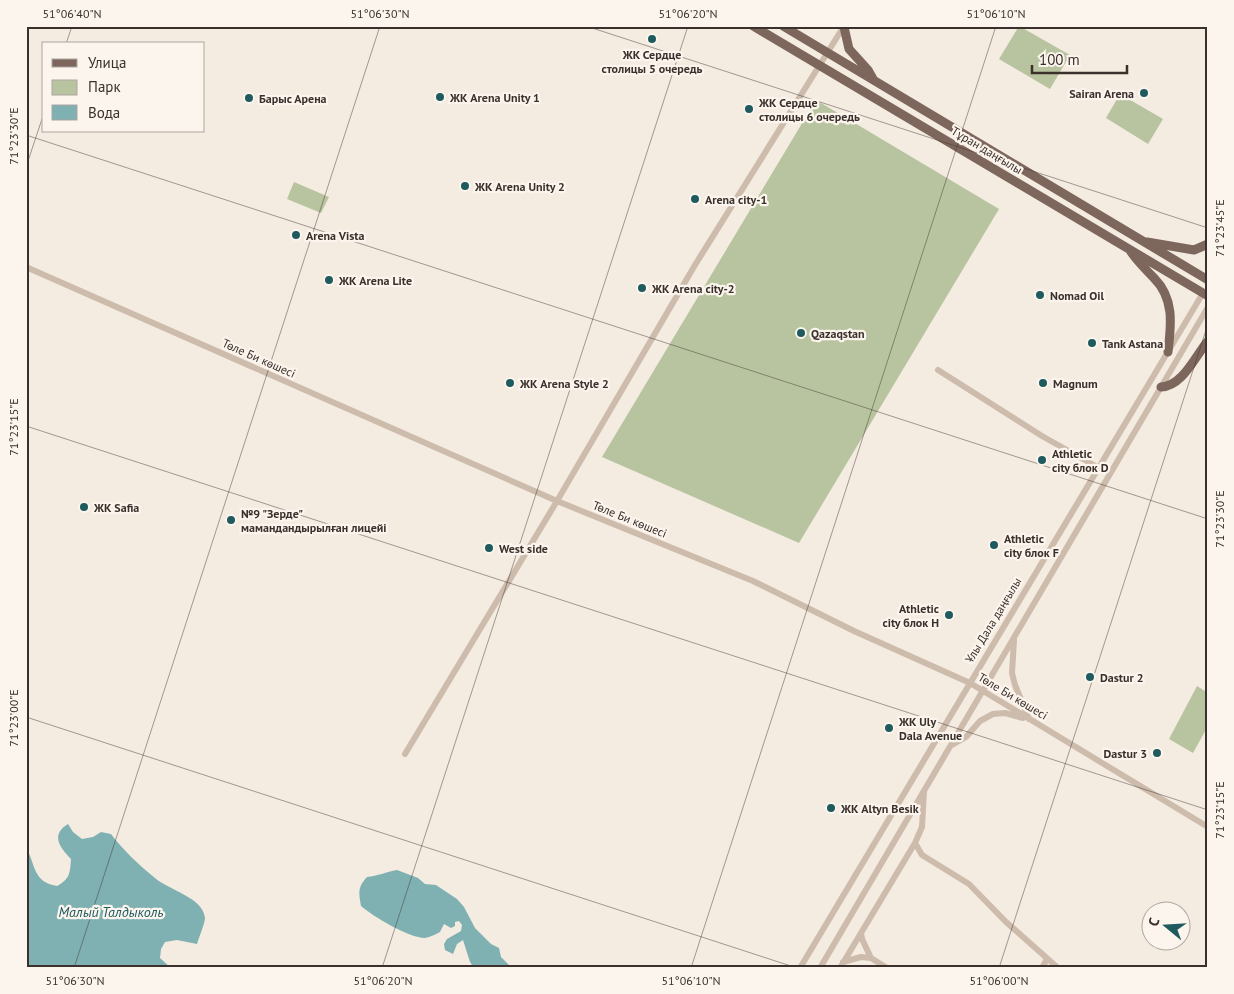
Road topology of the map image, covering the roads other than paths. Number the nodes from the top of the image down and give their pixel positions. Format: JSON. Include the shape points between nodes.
{"nodes":[{"id":1,"x":753,"y":26,"type":"edge"},
{"id":2,"x":783,"y":26,"type":"edge"},
{"id":3,"x":844,"y":26,"type":"edge"},
{"id":4,"x":828,"y":54,"type":"junction"},
{"id":5,"x":821,"y":66,"type":"junction"},
{"id":6,"x":875,"y":82,"type":"junction"},
{"id":7,"x":1142,"y":241,"type":"junction"},
{"id":8,"x":1208,"y":244,"type":"edge"},
{"id":9,"x":1129,"y":249,"type":"junction"},
{"id":10,"x":26,"y":267,"type":"edge"},
{"id":11,"x":1208,"y":280,"type":"edge"},
{"id":12,"x":1206,"y":292,"type":"edge"},
{"id":13,"x":1208,"y":307,"type":"edge"},
{"id":14,"x":1208,"y":341,"type":"edge"},
{"id":15,"x":1168,"y":352,"type":"junction"},
{"id":16,"x":938,"y":370,"type":"dead end"},
{"id":17,"x":1161,"y":386,"type":"junction"},
{"id":18,"x":1099,"y":468,"type":"junction"},
{"id":19,"x":557,"y":501,"type":"junction"},
{"id":20,"x":1014,"y":637,"type":"junction"},
{"id":21,"x":970,"y":683,"type":"junction"},
{"id":22,"x":982,"y":691,"type":"junction"},
{"id":23,"x":1029,"y":720,"type":"junction"},
{"id":24,"x":951,"y":745,"type":"junction"},
{"id":25,"x":405,"y":754,"type":"dead end"},
{"id":26,"x":924,"y":790,"type":"junction"},
{"id":27,"x":1208,"y":828,"type":"edge"},
{"id":28,"x":915,"y":843,"type":"junction"},
{"id":29,"x":861,"y":933,"type":"junction"},
{"id":30,"x":871,"y":958,"type":"junction"},
{"id":31,"x":1047,"y":959,"type":"junction"},
{"id":32,"x":842,"y":965,"type":"edge"},
{"id":33,"x":800,"y":968,"type":"edge"},
{"id":34,"x":820,"y":968,"type":"edge"},
{"id":35,"x":887,"y":968,"type":"edge"},
{"id":36,"x":1042,"y":968,"type":"edge"},
{"id":37,"x":1058,"y":968,"type":"edge"}],
"edges":[{"from":1,"to":5,"type":"main road","name":"Тұран даңғылы"},
{"from":2,"to":4,"type":"main road","name":"Тұран даңғылы"},
{"from":3,"to":4,"type":"street"},
{"from":3,"to":6,"type":"main road","via":[[849,49]]},
{"from":4,"to":5,"type":"street"},
{"from":4,"to":6,"type":"main road","name":"Тұран даңғылы"},
{"from":5,"to":9,"type":"main road","name":"Тұран даңғылы"},
{"from":5,"to":19,"type":"street","via":[[695,265]]},
{"from":6,"to":7,"type":"main road","name":"Тұран даңғылы"},
{"from":7,"to":8,"type":"main road","via":[[1194,250]]},
{"from":7,"to":11,"type":"main road","name":"Тұран даңғылы"},
{"from":9,"to":12,"type":"main road","name":"Тұран даңғылы"},
{"from":9,"to":15,"type":"main road","via":[[1168,299],[1172,321]]},
{"from":10,"to":19,"type":"street","name":"Төле Би көшесі"},
{"from":12,"to":15,"type":"street","name":"Ұлы Дала даңғылы"},
{"from":13,"to":17,"type":"street"},
{"from":14,"to":17,"type":"main road","via":[[1180,378]]},
{"from":15,"to":18,"type":"street","name":"Ұлы Дала даңғылы"},
{"from":16,"to":18,"type":"street"},
{"from":17,"to":20,"type":"street"},
{"from":18,"to":21,"type":"street","name":"Ұлы Дала даңғылы"},
{"from":19,"to":21,"type":"street","name":"Төле Би көшесі","via":[[753,581]]},
{"from":19,"to":25,"type":"street"},
{"from":20,"to":22,"type":"street"},
{"from":20,"to":23,"type":"street","via":[[1012,674]]},
{"from":21,"to":22,"type":"street","name":"Төле Би көшесі"},
{"from":21,"to":33,"type":"street","name":"Ұлы Дала даңғылы"},
{"from":22,"to":23,"type":"street","name":"Төле Би көшесі"},
{"from":22,"to":24,"type":"street"},
{"from":23,"to":24,"type":"street","via":[[1005,713],[993,714]]},
{"from":23,"to":27,"type":"street","name":"Төле Би көшесі"},
{"from":24,"to":26,"type":"street"},
{"from":26,"to":28,"type":"street","via":[[922,827]]},
{"from":26,"to":34,"type":"street"},
{"from":28,"to":29,"type":"street"},
{"from":28,"to":31,"type":"street","via":[[922,855],[969,884]]},
{"from":29,"to":30,"type":"street"},
{"from":29,"to":32,"type":"street"},
{"from":30,"to":32,"type":"street","via":[[861,957]]},
{"from":30,"to":35,"type":"street"},
{"from":31,"to":36,"type":"street"},
{"from":31,"to":37,"type":"street"}]}
